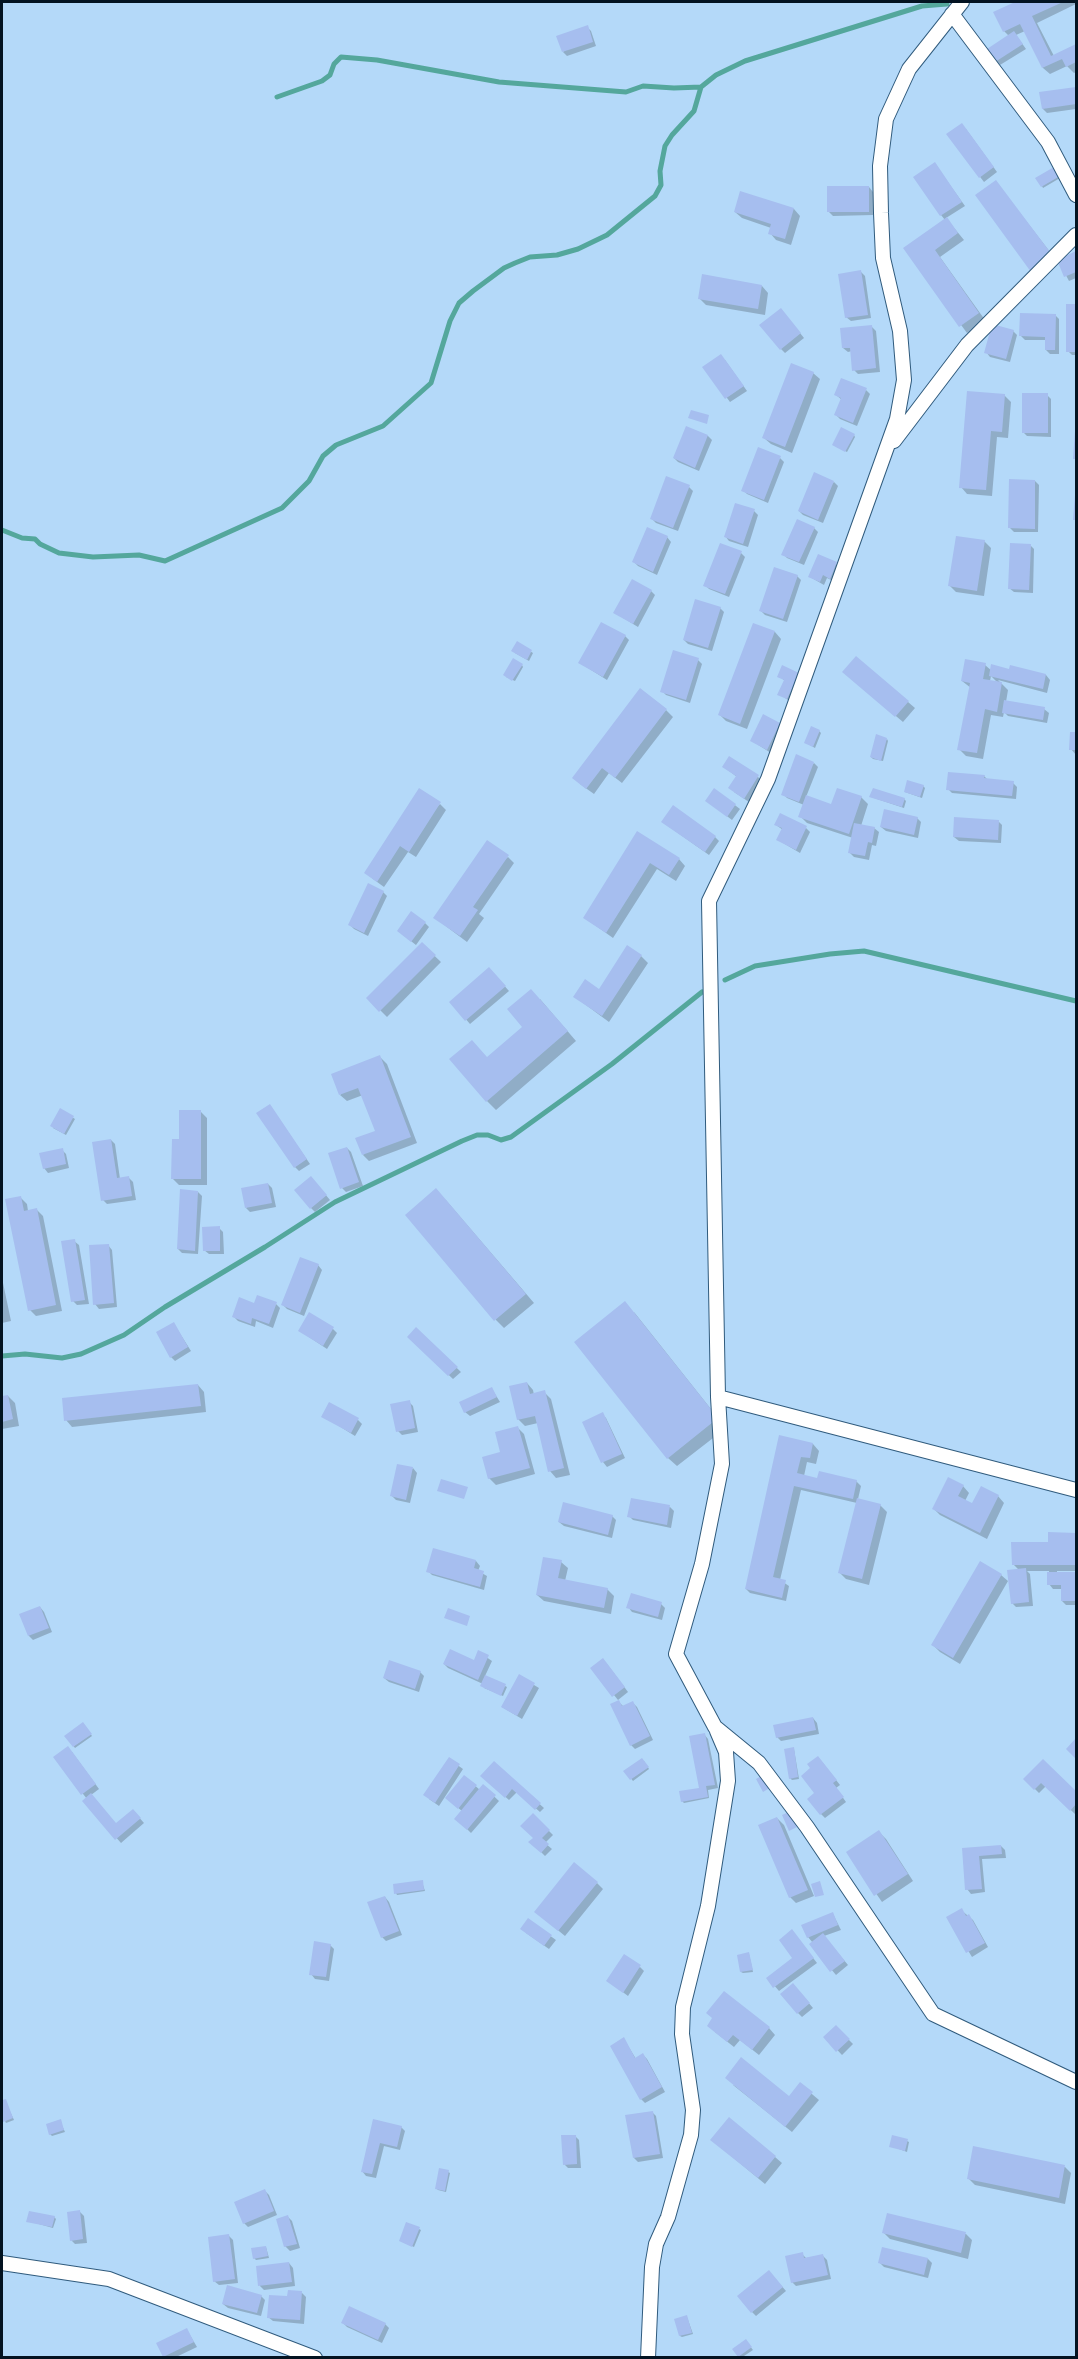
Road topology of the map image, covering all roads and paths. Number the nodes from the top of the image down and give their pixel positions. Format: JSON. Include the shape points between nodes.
{"nodes":[{"id":1,"x":962,"y":2,"type":"edge"},
{"id":2,"x":952,"y":14,"type":"junction"},
{"id":3,"x":1077,"y":195,"type":"edge"},
{"id":4,"x":1077,"y":235,"type":"edge"},
{"id":5,"x":885,"y":452,"type":"junction"},
{"id":6,"x":718,"y":1396,"type":"junction"},
{"id":7,"x":1077,"y":1490,"type":"edge"},
{"id":8,"x":715,"y":1727,"type":"junction"},
{"id":9,"x":1077,"y":2082,"type":"edge"},
{"id":10,"x":2,"y":2263,"type":"edge"},
{"id":11,"x":315,"y":2358,"type":"edge"},
{"id":12,"x":648,"y":2358,"type":"edge"}],
"edges":[{"from":1,"to":2,"type":"street"},
{"from":2,"to":3,"type":"street","via":[[1048,142]]},
{"from":2,"to":5,"type":"street","via":[[909,69],[886,119],[880,166],[883,258],[900,331],[904,380],[897,419]]},
{"from":4,"to":5,"type":"street","via":[[967,345]]},
{"from":5,"to":6,"type":"street","via":[[768,779],[709,902]]},
{"from":6,"to":7,"type":"street"},
{"from":6,"to":8,"type":"street","via":[[722,1464],[702,1564],[676,1654]]},
{"from":8,"to":9,"type":"street","via":[[759,1763],[933,2014]]},
{"from":8,"to":12,"type":"street","via":[[726,1752],[728,1781],[708,1906],[683,2007],[682,2034],[693,2110],[674,2198],[656,2244],[649,2295]]},
{"from":10,"to":11,"type":"street","via":[[109,2279]]}]}
